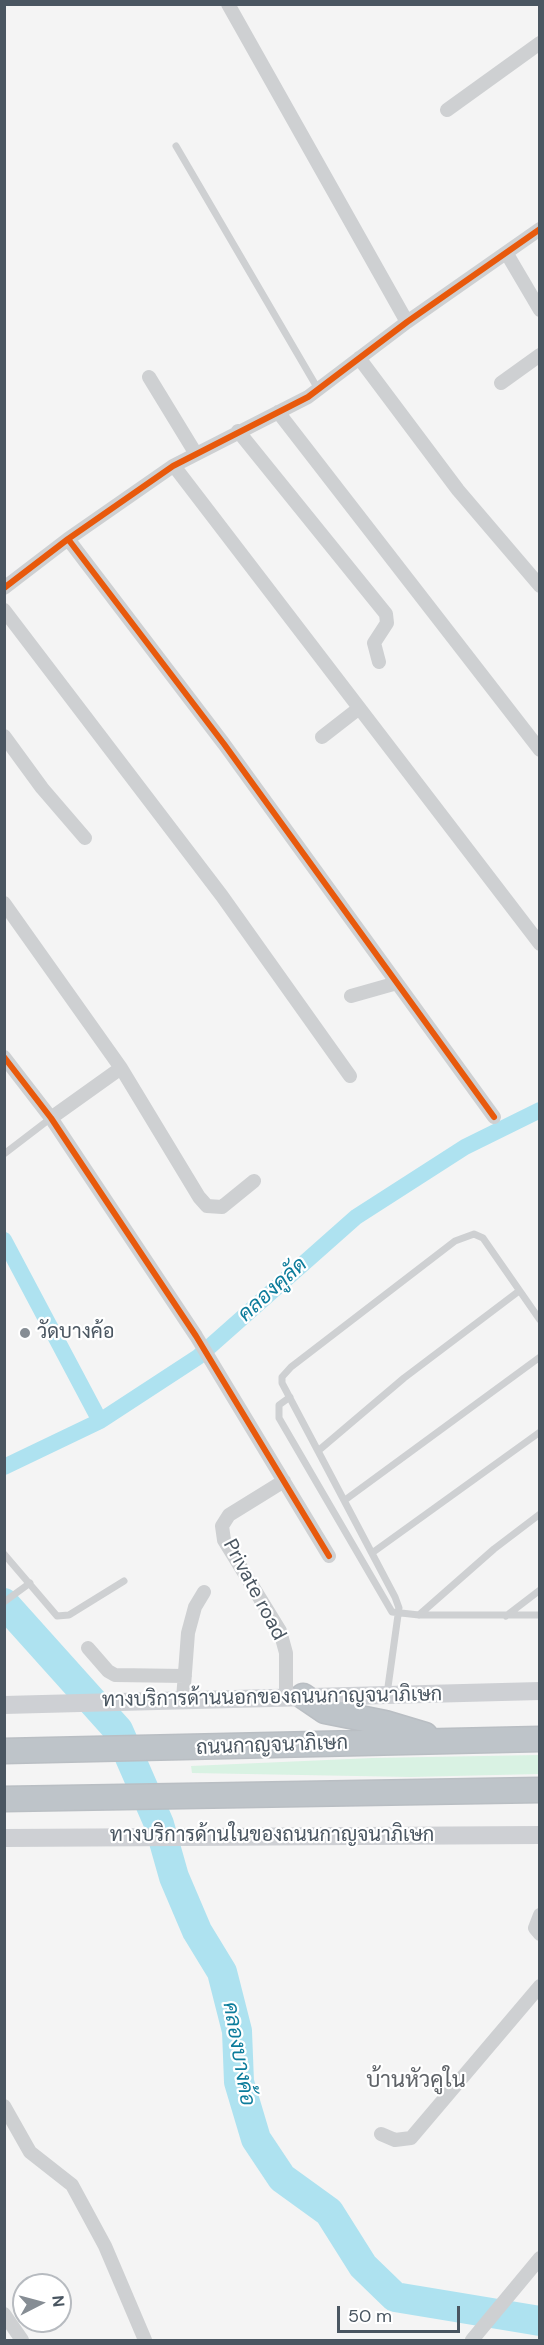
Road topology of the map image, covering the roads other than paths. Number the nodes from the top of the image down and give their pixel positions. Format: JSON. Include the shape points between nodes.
{"nodes":[{"id":1,"x":228,"y":4,"type":"edge"},
{"id":2,"x":540,"y":43,"type":"edge"},
{"id":3,"x":447,"y":110,"type":"dead end"},
{"id":4,"x":176,"y":146,"type":"dead end"},
{"id":5,"x":540,"y":229,"type":"edge"},
{"id":6,"x":507,"y":254,"type":"junction"},
{"id":7,"x":540,"y":310,"type":"edge"},
{"id":8,"x":407,"y":322,"type":"junction"},
{"id":9,"x":540,"y":355,"type":"edge"},
{"id":10,"x":359,"y":358,"type":"junction"},
{"id":11,"x":149,"y":376,"type":"dead end"},
{"id":12,"x":501,"y":383,"type":"dead end"},
{"id":13,"x":318,"y":389,"type":"junction"},
{"id":14,"x":279,"y":412,"type":"junction"},
{"id":15,"x":238,"y":431,"type":"junction"},
{"id":16,"x":196,"y":454,"type":"junction"},
{"id":17,"x":174,"y":465,"type":"junction"},
{"id":18,"x":68,"y":539,"type":"junction"},
{"id":19,"x":540,"y":586,"type":"edge"},
{"id":20,"x":4,"y":588,"type":"edge"},
{"id":21,"x":4,"y":610,"type":"edge"},
{"id":22,"x":379,"y":662,"type":"dead end"},
{"id":23,"x":358,"y":710,"type":"junction"},
{"id":24,"x":4,"y":736,"type":"edge"},
{"id":25,"x":322,"y":737,"type":"dead end"},
{"id":26,"x":540,"y":750,"type":"edge"},
{"id":27,"x":85,"y":838,"type":"dead end"},
{"id":28,"x":4,"y":903,"type":"edge"},
{"id":29,"x":540,"y":944,"type":"edge"},
{"id":30,"x":397,"y":983,"type":"junction"},
{"id":31,"x":351,"y":996,"type":"dead end"},
{"id":32,"x":4,"y":1058,"type":"edge"},
{"id":33,"x":121,"y":1068,"type":"junction"},
{"id":34,"x":350,"y":1076,"type":"dead end"},
{"id":35,"x":494,"y":1116,"type":"dead end"},
{"id":36,"x":51,"y":1118,"type":"junction"},
{"id":37,"x":4,"y":1154,"type":"edge"},
{"id":38,"x":254,"y":1181,"type":"dead end"},
{"id":39,"x":519,"y":1291,"type":"junction"},
{"id":40,"x":540,"y":1320,"type":"edge"},
{"id":41,"x":540,"y":1357,"type":"edge"},
{"id":42,"x":290,"y":1397,"type":"junction"},
{"id":43,"x":540,"y":1432,"type":"edge"},
{"id":44,"x":318,"y":1451,"type":"junction"},
{"id":45,"x":284,"y":1481,"type":"junction"},
{"id":46,"x":345,"y":1500,"type":"junction"},
{"id":47,"x":540,"y":1514,"type":"edge"},
{"id":48,"x":372,"y":1553,"type":"junction"},
{"id":49,"x":4,"y":1554,"type":"edge"},
{"id":50,"x":329,"y":1556,"type":"dead end"},
{"id":51,"x":124,"y":1581,"type":"dead end"},
{"id":52,"x":28,"y":1585,"type":"junction"},
{"id":53,"x":540,"y":1590,"type":"edge"},
{"id":54,"x":204,"y":1592,"type":"dead end"},
{"id":55,"x":7,"y":1600,"type":"edge"},
{"id":56,"x":398,"y":1614,"type":"junction"},
{"id":57,"x":419,"y":1615,"type":"junction"},
{"id":58,"x":540,"y":1615,"type":"edge"},
{"id":59,"x":506,"y":1616,"type":"junction"},
{"id":60,"x":88,"y":1648,"type":"dead end"},
{"id":61,"x":185,"y":1676,"type":"junction"},
{"id":62,"x":540,"y":1691,"type":"edge"},
{"id":63,"x":387,"y":1695,"type":"junction"},
{"id":64,"x":294,"y":1696,"type":"junction"},
{"id":65,"x":183,"y":1699,"type":"junction"},
{"id":66,"x":4,"y":1705,"type":"edge"},
{"id":67,"x":540,"y":1739,"type":"edge"},
{"id":68,"x":437,"y":1741,"type":"junction"},
{"id":69,"x":4,"y":1751,"type":"edge"},
{"id":70,"x":540,"y":1790,"type":"edge"},
{"id":71,"x":4,"y":1799,"type":"edge"},
{"id":72,"x":540,"y":1835,"type":"edge"},
{"id":73,"x":4,"y":1838,"type":"edge"},
{"id":74,"x":540,"y":1915,"type":"edge"},
{"id":75,"x":540,"y":1934,"type":"edge"},
{"id":76,"x":540,"y":1986,"type":"edge"},
{"id":77,"x":4,"y":2106,"type":"edge"},
{"id":78,"x":381,"y":2134,"type":"dead end"},
{"id":79,"x":540,"y":2258,"type":"edge"},
{"id":80,"x":4,"y":2314,"type":"edge"},
{"id":81,"x":22,"y":2340,"type":"edge"},
{"id":82,"x":145,"y":2340,"type":"edge"},
{"id":83,"x":472,"y":2340,"type":"edge"}],
"edges":[{"from":1,"to":8,"type":"street"},
{"from":2,"to":3,"type":"street"},
{"from":4,"to":13,"type":"lane"},
{"from":5,"to":6,"type":"street"},
{"from":6,"to":7,"type":"street"},
{"from":6,"to":8,"type":"street"},
{"from":8,"to":10,"type":"street"},
{"from":9,"to":12,"type":"street"},
{"from":10,"to":13,"type":"street"},
{"from":10,"to":19,"type":"street","via":[[458,490]]},
{"from":11,"to":16,"type":"street"},
{"from":13,"to":14,"type":"street"},
{"from":14,"to":15,"type":"street"},
{"from":14,"to":26,"type":"street"},
{"from":15,"to":16,"type":"street"},
{"from":15,"to":22,"type":"street","via":[[386,614],[387,623],[374,643]]},
{"from":16,"to":17,"type":"street"},
{"from":17,"to":18,"type":"street"},
{"from":17,"to":23,"type":"street"},
{"from":18,"to":20,"type":"street"},
{"from":18,"to":30,"type":"street"},
{"from":21,"to":34,"type":"street","via":[[222,896]]},
{"from":23,"to":25,"type":"street"},
{"from":23,"to":29,"type":"street"},
{"from":24,"to":27,"type":"street","via":[[47,795]]},
{"from":28,"to":33,"type":"street"},
{"from":30,"to":31,"type":"street"},
{"from":30,"to":35,"type":"street"},
{"from":32,"to":36,"type":"street"},
{"from":33,"to":36,"type":"street"},
{"from":33,"to":38,"type":"street","via":[[207,1206],[222,1207]]},
{"from":36,"to":37,"type":"lane"},
{"from":36,"to":45,"type":"street","via":[[196,1336]]},
{"from":39,"to":40,"type":"lane"},
{"from":39,"to":42,"type":"lane","via":[[483,1238],[474,1234],[454,1241],[291,1366],[282,1380]]},
{"from":39,"to":44,"type":"lane","via":[[404,1378]]},
{"from":41,"to":46,"type":"lane"},
{"from":42,"to":44,"type":"lane"},
{"from":42,"to":56,"type":"lane","via":[[279,1405],[279,1418],[377,1590],[392,1612]]},
{"from":43,"to":48,"type":"lane"},
{"from":44,"to":46,"type":"lane"},
{"from":45,"to":50,"type":"street"},
{"from":45,"to":64,"type":"street","name":"Private road","via":[[229,1515],[222,1526],[224,1540],[280,1631]]},
{"from":46,"to":48,"type":"lane"},
{"from":47,"to":57,"type":"lane"},
{"from":48,"to":56,"type":"lane","via":[[395,1597]]},
{"from":49,"to":52,"type":"lane"},
{"from":51,"to":52,"type":"lane","via":[[63,1616],[57,1616]]},
{"from":52,"to":55,"type":"lane"},
{"from":53,"to":59,"type":"lane"},
{"from":54,"to":61,"type":"street","via":[[188,1633]]},
{"from":56,"to":57,"type":"lane"},
{"from":56,"to":63,"type":"lane"},
{"from":57,"to":59,"type":"lane"},
{"from":58,"to":59,"type":"lane"},
{"from":60,"to":61,"type":"street","via":[[115,1676]]},
{"from":61,"to":65,"type":"street"},
{"from":62,"to":63,"type":"main road","name":"ทางบริการด้านนอกของถนนกาญจนาภิเษก"},
{"from":63,"to":64,"type":"main road","name":"ทางบริการด้านนอกของถนนกาญจนาภิเษก"},
{"from":64,"to":65,"type":"main road","name":"ทางบริการด้านนอกของถนนกาญจนาภิเษก"},
{"from":64,"to":68,"type":"highway","via":[[326,1711],[385,1723]]},
{"from":65,"to":66,"type":"main road","name":"ทางบริการด้านนอกของถนนกาญจนาภิเษก"},
{"from":67,"to":68,"type":"highway","name":"ถนนกาญจนาภิเษก"},
{"from":68,"to":69,"type":"highway","name":"ถนนกาญจนาภิเษก"},
{"from":70,"to":71,"type":"highway"},
{"from":72,"to":73,"type":"main road","name":"ทางบริการด้านในของถนนกาญจนาภิเษก"},
{"from":74,"to":75,"type":"street","via":[[535,1928]]},
{"from":76,"to":78,"type":"street","via":[[411,2138],[395,2140]]},
{"from":77,"to":82,"type":"street","via":[[23,2144],[72,2185],[105,2246]]},
{"from":79,"to":83,"type":"street"},
{"from":80,"to":81,"type":"street"}]}
